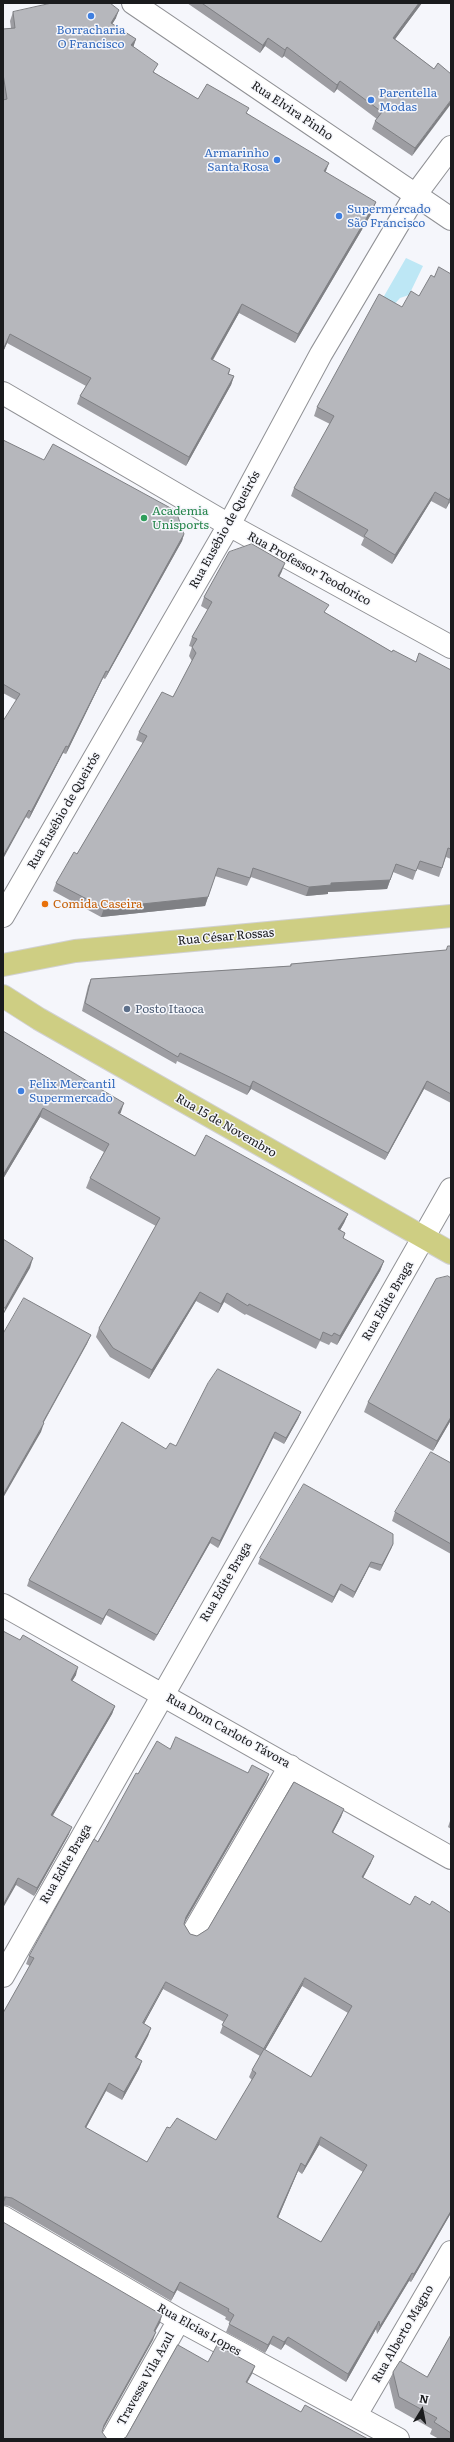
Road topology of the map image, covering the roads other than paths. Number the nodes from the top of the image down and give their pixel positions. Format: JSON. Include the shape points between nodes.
{"nodes":[{"id":1,"x":133,"y":3,"type":"edge"},
{"id":2,"x":451,"y":147,"type":"edge"},
{"id":3,"x":416,"y":194,"type":"junction"},
{"id":4,"x":451,"y":219,"type":"edge"},
{"id":5,"x":3,"y":393,"type":"edge"},
{"id":6,"x":229,"y":525,"type":"junction"},
{"id":7,"x":451,"y":647,"type":"edge"},
{"id":8,"x":3,"y":916,"type":"edge"},
{"id":9,"x":451,"y":916,"type":"edge"},
{"id":10,"x":3,"y":965,"type":"edge"},
{"id":11,"x":3,"y":996,"type":"edge"},
{"id":12,"x":451,"y":1189,"type":"edge"},
{"id":13,"x":424,"y":1238,"type":"junction"},
{"id":14,"x":451,"y":1253,"type":"edge"},
{"id":15,"x":3,"y":1605,"type":"edge"},
{"id":16,"x":162,"y":1694,"type":"junction"},
{"id":17,"x":290,"y":1766,"type":"junction"},
{"id":18,"x":451,"y":1858,"type":"edge"},
{"id":19,"x":194,"y":1931,"type":"dead end"},
{"id":20,"x":3,"y":1976,"type":"edge"},
{"id":21,"x":3,"y":2217,"type":"edge"},
{"id":22,"x":451,"y":2252,"type":"edge"},
{"id":23,"x":179,"y":2320,"type":"junction"},
{"id":24,"x":356,"y":2415,"type":"junction"},
{"id":25,"x":112,"y":2439,"type":"edge"},
{"id":26,"x":398,"y":2439,"type":"edge"}],
"edges":[{"from":1,"to":3,"type":"street","name":"Rua Elvira Pinho"},
{"from":2,"to":3,"type":"street","name":"Rua Eusébio de Queirós"},
{"from":3,"to":4,"type":"street","name":"Rua Elvira Pinho"},
{"from":3,"to":6,"type":"street","name":"Rua Eusébio de Queirós","via":[[321,354]]},
{"from":5,"to":6,"type":"street","name":"Rua Professor Teodorico"},
{"from":6,"to":7,"type":"street","name":"Rua Professor Teodorico"},
{"from":6,"to":8,"type":"street","name":"Rua Eusébio de Queirós"},
{"from":9,"to":10,"type":"main road","name":"Rua César Rossas","via":[[75,951]]},
{"from":11,"to":13,"type":"main road","name":"Rua 15 de Novembro","via":[[39,1020]]},
{"from":12,"to":13,"type":"street","name":"Rua Edite Braga"},
{"from":13,"to":14,"type":"main road","name":"Rua 15 de Novembro"},
{"from":13,"to":16,"type":"street","name":"Rua Edite Braga"},
{"from":15,"to":16,"type":"street","name":"Rua Dom Carloto Távora"},
{"from":16,"to":17,"type":"street","name":"Rua Dom Carloto Távora"},
{"from":16,"to":20,"type":"street","name":"Rua Edite Braga"},
{"from":17,"to":18,"type":"street","name":"Rua Dom Carloto Távora"},
{"from":17,"to":19,"type":"street"},
{"from":21,"to":23,"type":"street","name":"Rua Elcias Lopes"},
{"from":22,"to":24,"type":"street","name":"Rua Alberto Magno"},
{"from":23,"to":24,"type":"street","name":"Rua Elcias Lopes"},
{"from":23,"to":25,"type":"street","name":"Travessa Vila Azul"},
{"from":24,"to":26,"type":"street","name":"Rua Elcias Lopes"}]}
